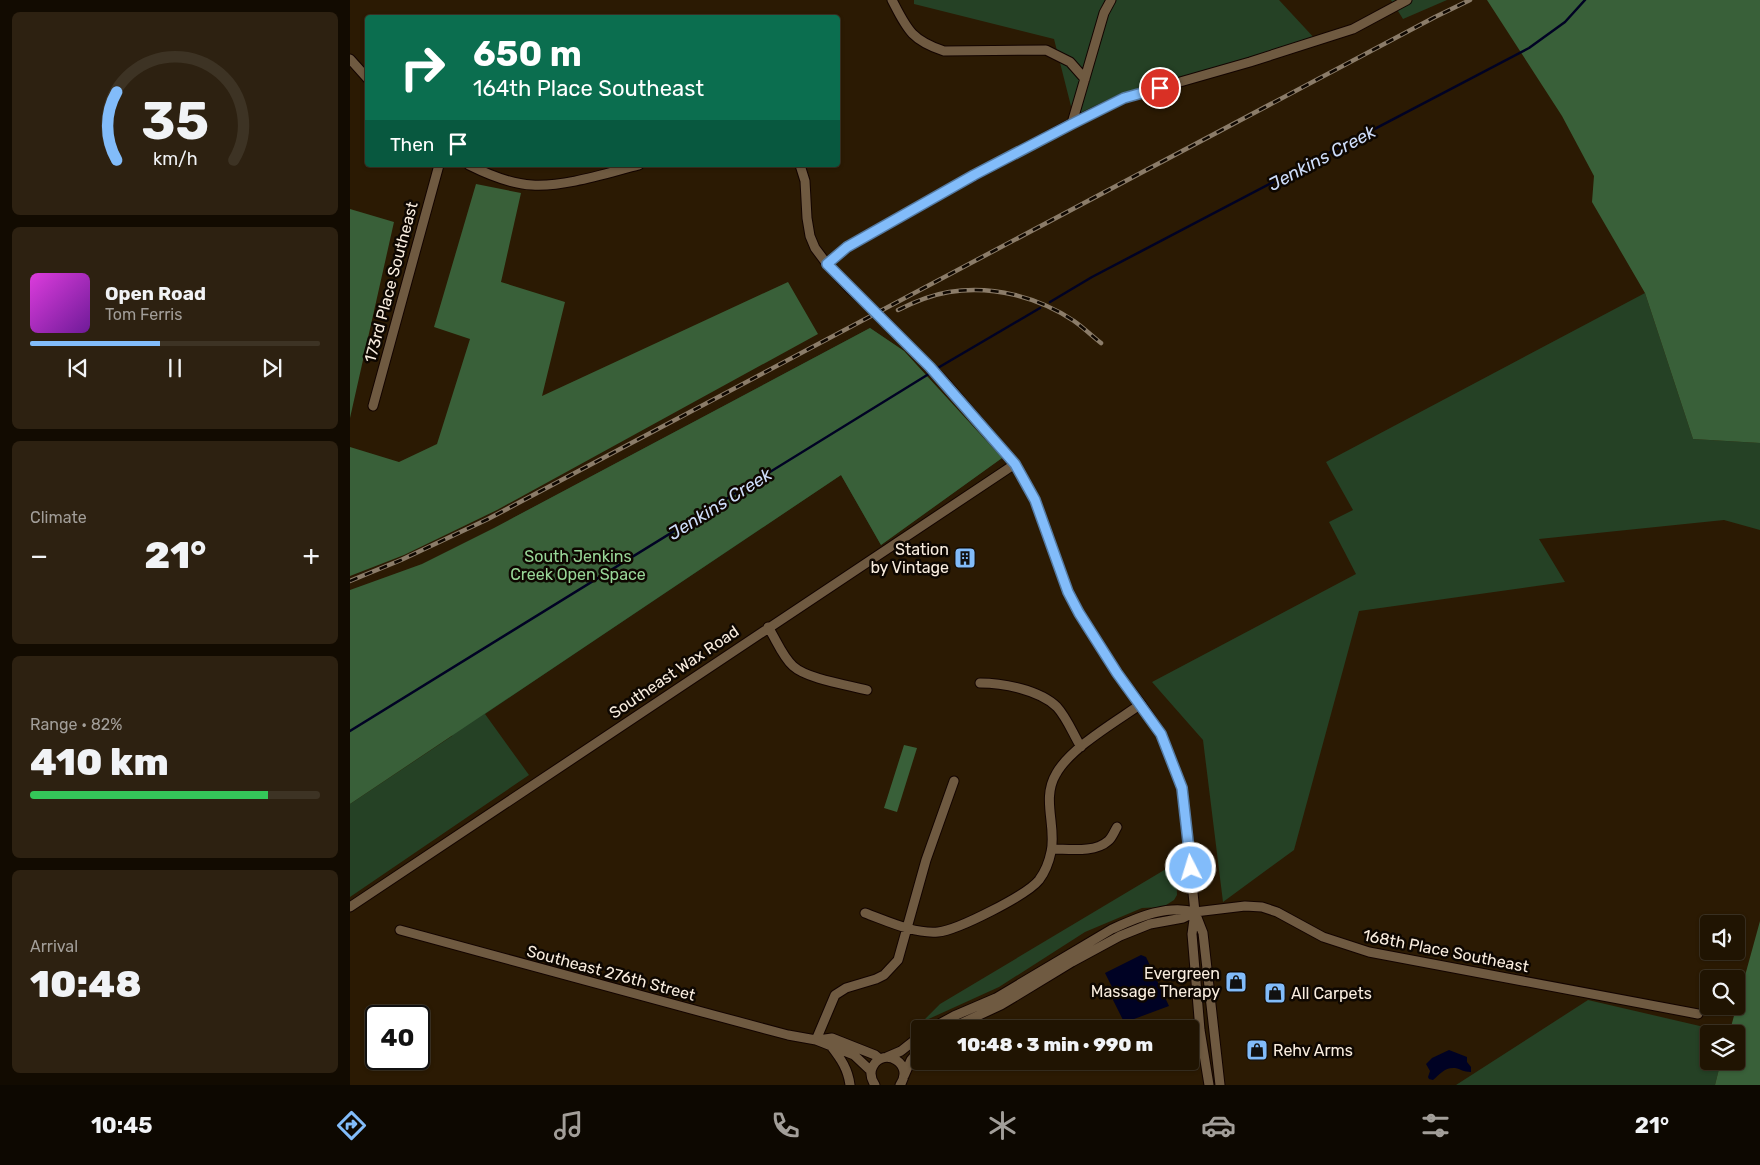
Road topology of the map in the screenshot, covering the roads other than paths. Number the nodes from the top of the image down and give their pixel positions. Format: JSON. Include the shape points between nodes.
{"nodes":[{"id":1,"x":892,"y":0,"type":"edge"},
{"id":2,"x":1111,"y":0,"type":"edge"},
{"id":3,"x":1407,"y":0,"type":"edge"},
{"id":4,"x":350,"y":59,"type":"edge"},
{"id":5,"x":365,"y":76,"type":"edge"},
{"id":6,"x":1085,"y":80,"type":"junction"},
{"id":7,"x":1072,"y":124,"type":"junction"},
{"id":8,"x":438,"y":167,"type":"edge"},
{"id":9,"x":474,"y":167,"type":"edge"},
{"id":10,"x":630,"y":167,"type":"edge"},
{"id":11,"x":801,"y":167,"type":"edge"},
{"id":12,"x":827,"y":264,"type":"junction"},
{"id":13,"x":372,"y":406,"type":"dead end"},
{"id":14,"x":1015,"y":464,"type":"junction"},
{"id":15,"x":768,"y":627,"type":"junction"},
{"id":16,"x":980,"y":684,"type":"dead end"},
{"id":17,"x":867,"y":690,"type":"dead end"},
{"id":18,"x":1141,"y":704,"type":"junction"},
{"id":19,"x":1081,"y":747,"type":"junction"},
{"id":20,"x":954,"y":782,"type":"dead end"},
{"id":21,"x":1117,"y":827,"type":"dead end"},
{"id":22,"x":1052,"y":849,"type":"junction"},
{"id":23,"x":350,"y":907,"type":"edge"},
{"id":24,"x":1195,"y":912,"type":"junction"},
{"id":25,"x":865,"y":913,"type":"dead end"},
{"id":26,"x":906,"y":927,"type":"junction"},
{"id":27,"x":400,"y":930,"type":"dead end"},
{"id":28,"x":1698,"y":1014,"type":"dead end"},
{"id":29,"x":947,"y":1020,"type":"edge"},
{"id":30,"x":966,"y":1020,"type":"edge"},
{"id":31,"x":1200,"y":1030,"type":"junction"},
{"id":32,"x":816,"y":1040,"type":"junction"},
{"id":33,"x":911,"y":1043,"type":"edge"},
{"id":34,"x":831,"y":1046,"type":"junction"},
{"id":35,"x":881,"y":1059,"type":"junction"},
{"id":36,"x":911,"y":1060,"type":"edge"},
{"id":37,"x":871,"y":1072,"type":"junction"},
{"id":38,"x":902,"y":1081,"type":"edge"},
{"id":39,"x":1220,"y":1081,"type":"edge"},
{"id":40,"x":850,"y":1085,"type":"edge"},
{"id":41,"x":865,"y":1085,"type":"edge"},
{"id":42,"x":875,"y":1085,"type":"edge"},
{"id":43,"x":1209,"y":1085,"type":"edge"}],
"edges":[{"from":1,"to":6,"type":"street","via":[[907,28],[918,40],[931,46],[944,51],[1046,50],[1070,62]]},
{"from":2,"to":6,"type":"street","via":[[1104,13]]},
{"from":3,"to":7,"type":"street","via":[[1353,29],[1124,98]]},
{"from":4,"to":5,"type":"street"},
{"from":6,"to":7,"type":"street"},
{"from":7,"to":12,"type":"street","via":[[847,247]]},
{"from":8,"to":13,"type":"street","name":"173rd Place Southeast"},
{"from":9,"to":10,"type":"street","via":[[500,178],[531,185],[562,183]]},
{"from":11,"to":12,"type":"street","via":[[810,236]]},
{"from":12,"to":14,"type":"street","via":[[944,381]]},
{"from":14,"to":15,"type":"street","name":"Southeast Wax Road"},
{"from":14,"to":18,"type":"street","via":[[1035,500],[1068,592],[1079,613],[1112,666]]},
{"from":15,"to":17,"type":"street","via":[[794,667],[811,675]]},
{"from":15,"to":23,"type":"street","name":"Southeast Wax Road"},
{"from":16,"to":19,"type":"street","via":[[1007,685],[1041,696],[1056,706]]},
{"from":18,"to":19,"type":"street"},
{"from":18,"to":24,"type":"street","via":[[1161,734],[1182,788]]},
{"from":19,"to":22,"type":"street","via":[[1064,762],[1052,781],[1049,794]]},
{"from":20,"to":26,"type":"street"},
{"from":21,"to":22,"type":"street","via":[[1107,843],[1091,848]]},
{"from":22,"to":26,"type":"street","via":[[1038,881],[1017,896],[940,932]]},
{"from":24,"to":28,"type":"street","name":"168th Place Southeast","via":[[1262,907],[1323,937],[1369,952]]},
{"from":24,"to":29,"type":"street","name":"168th Place Southeast","via":[[1183,909],[1163,911],[1127,922],[996,998]]},
{"from":24,"to":30,"type":"street","name":"168th Place Southeast","via":[[1120,936],[1001,1005]]},
{"from":24,"to":31,"type":"street","via":[[1192,934]]},
{"from":24,"to":39,"type":"street","via":[[1203,934]]},
{"from":25,"to":26,"type":"street"},
{"from":26,"to":32,"type":"street","via":[[898,960],[876,979],[846,988],[835,995]]},
{"from":27,"to":32,"type":"street","name":"Southeast 276th Street","via":[[726,1019]]},
{"from":31,"to":39,"type":"street","via":[[1212,1076]]},
{"from":31,"to":43,"type":"street"},
{"from":32,"to":34,"type":"street","name":"Southeast 276th Street"},
{"from":32,"to":35,"type":"street","name":"Southeast 276th Street","via":[[832,1038]]},
{"from":33,"to":35,"type":"street"},
{"from":34,"to":37,"type":"street","name":"Southeast 276th Street","via":[[854,1055]]},
{"from":34,"to":40,"type":"street","via":[[843,1062]]},
{"from":35,"to":37,"type":"street"},
{"from":35,"to":38,"type":"street","name":"Southeast 276th Street","via":[[891,1058],[900,1062],[904,1071]]},
{"from":36,"to":38,"type":"street"},
{"from":37,"to":41,"type":"street"},
{"from":37,"to":42,"type":"street"}]}
